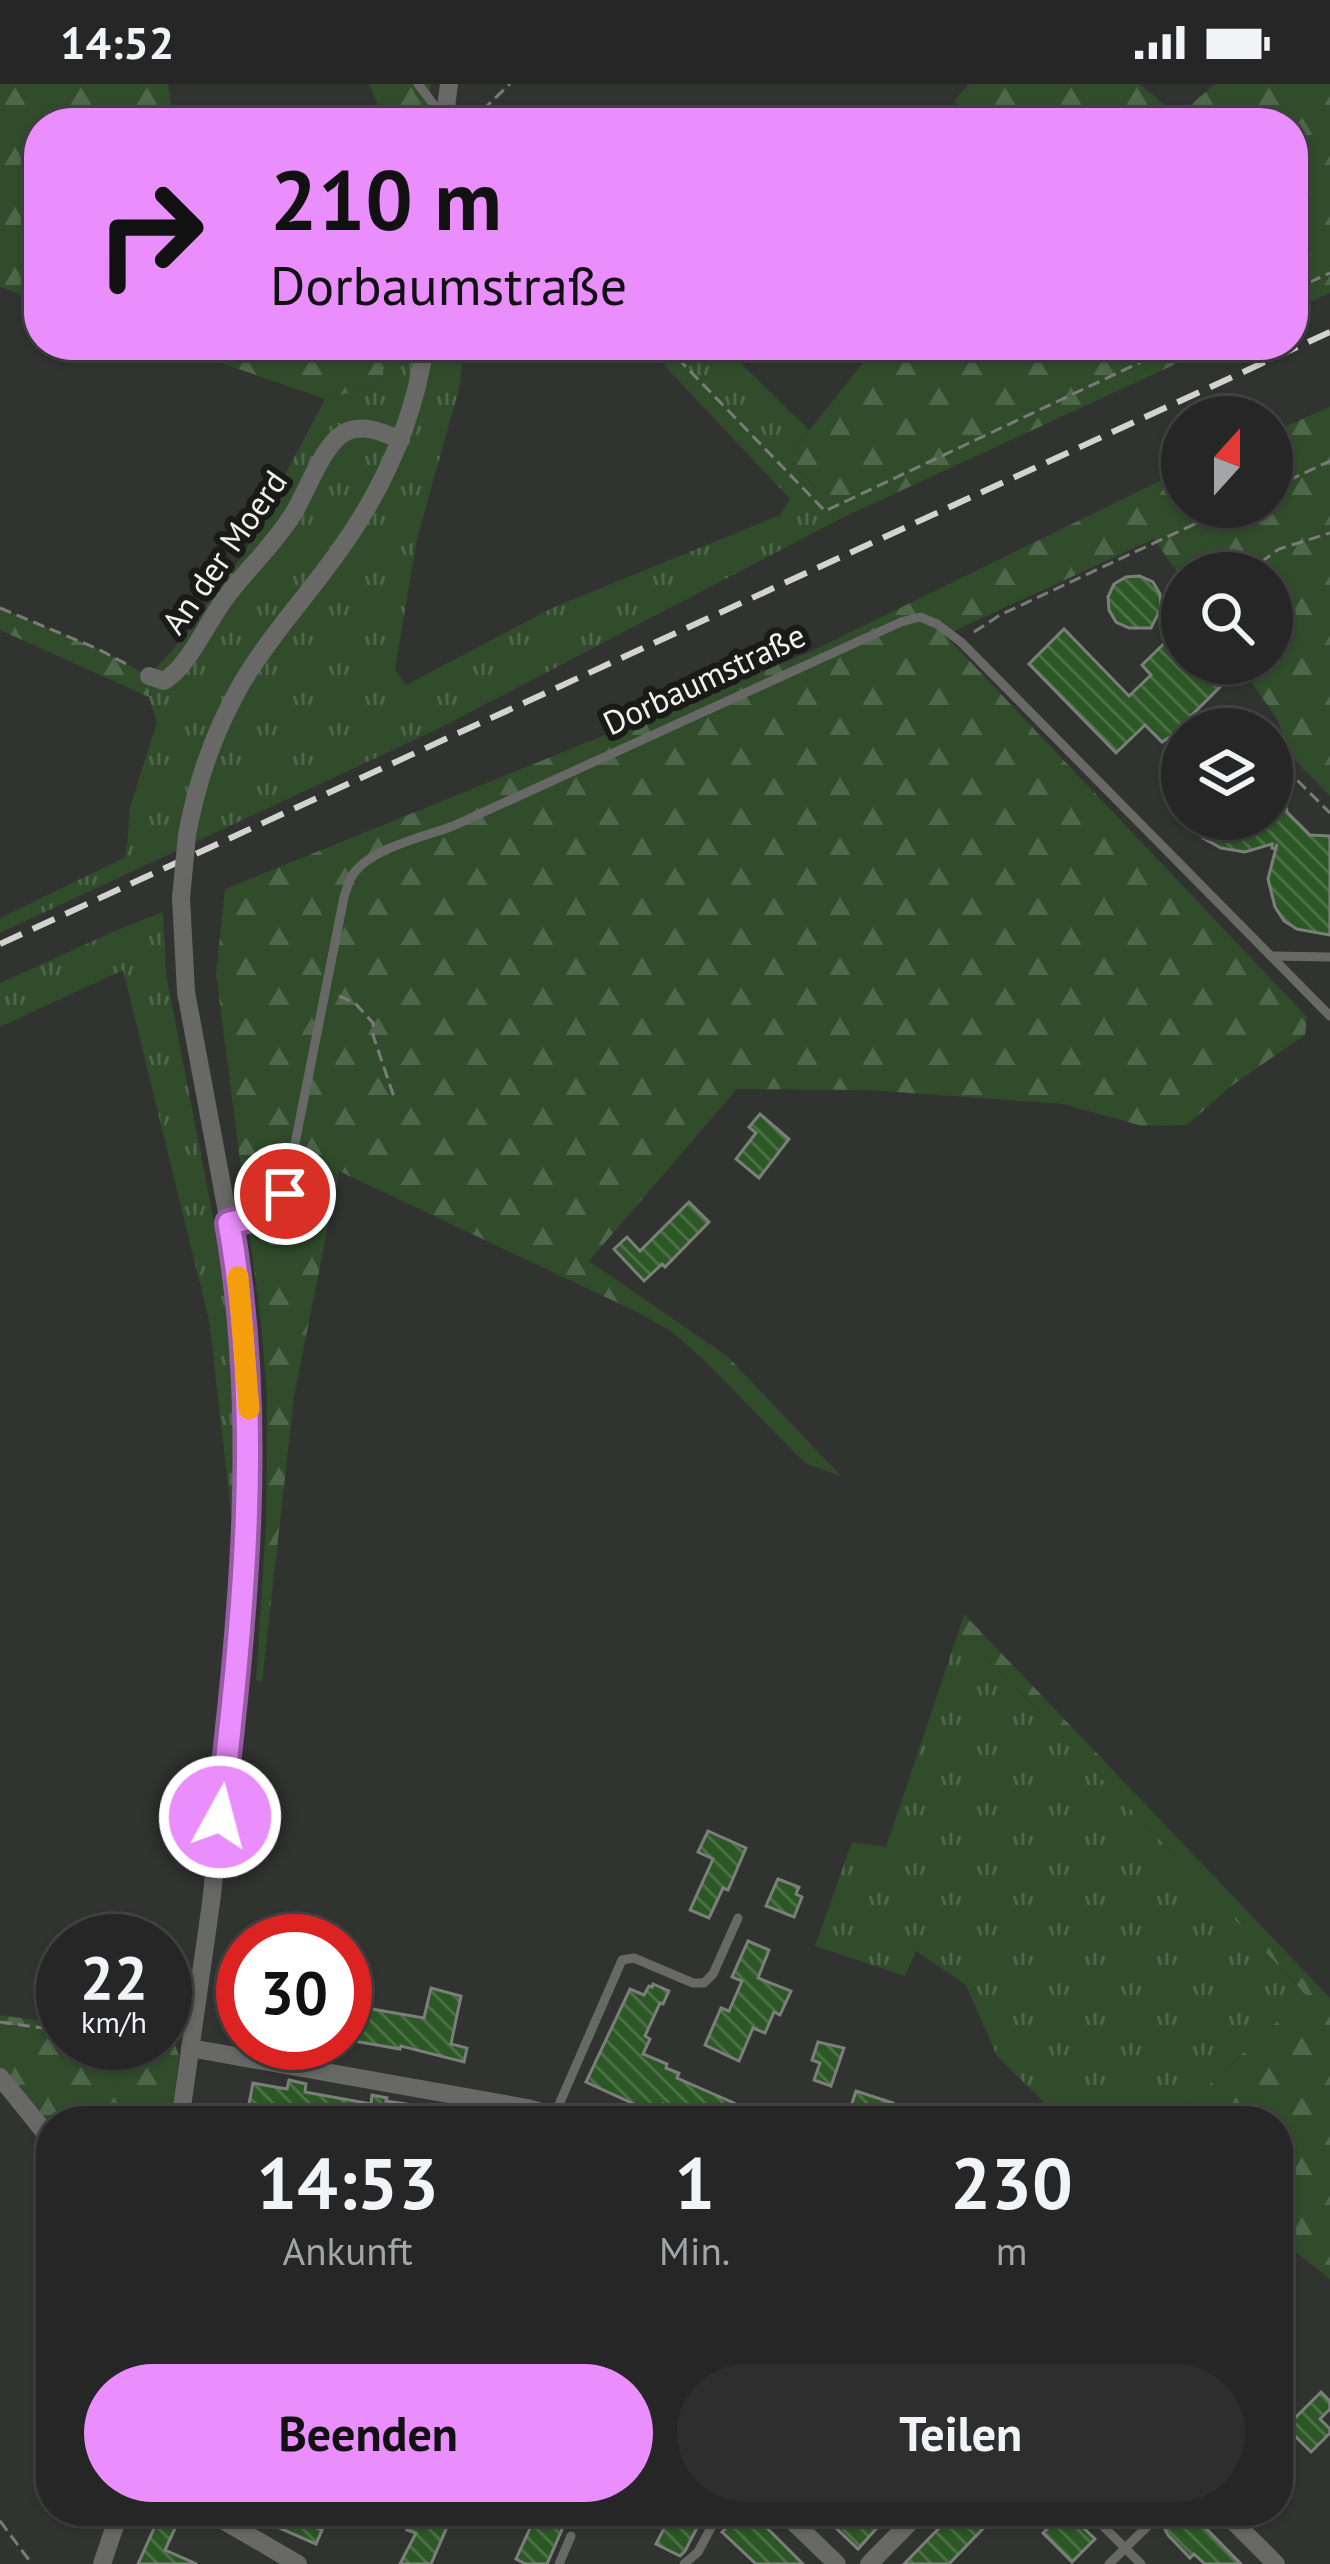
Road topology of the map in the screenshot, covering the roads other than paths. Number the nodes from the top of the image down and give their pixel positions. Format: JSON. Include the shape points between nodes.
{"nodes":[{"id":1,"x":422,"y":360,"type":"edge"},
{"id":2,"x":401,"y":440,"type":"junction"},
{"id":3,"x":149,"y":676,"type":"road end"},
{"id":4,"x":1271,"y":956,"type":"junction"},
{"id":5,"x":1330,"y":957,"type":"edge"},
{"id":6,"x":1330,"y":993,"type":"edge"},
{"id":7,"x":1314,"y":1000,"type":"junction"},
{"id":8,"x":1330,"y":1016,"type":"edge"},
{"id":9,"x":229,"y":1223,"type":"junction"},
{"id":10,"x":738,"y":1918,"type":"dead end"},
{"id":11,"x":192,"y":2032,"type":"edge"},
{"id":12,"x":192,"y":2048,"type":"edge"},
{"id":13,"x":187,"y":2070,"type":"edge"},
{"id":14,"x":0,"y":2077,"type":"edge"},
{"id":15,"x":182,"y":2106,"type":"edge"},
{"id":16,"x":516,"y":2106,"type":"edge"},
{"id":17,"x":565,"y":2106,"type":"edge"},
{"id":18,"x":36,"y":2121,"type":"edge"},
{"id":19,"x":115,"y":2526,"type":"edge"},
{"id":20,"x":228,"y":2526,"type":"edge"},
{"id":21,"x":712,"y":2526,"type":"edge"},
{"id":22,"x":798,"y":2526,"type":"edge"},
{"id":23,"x":906,"y":2526,"type":"edge"},
{"id":24,"x":1103,"y":2526,"type":"edge"},
{"id":25,"x":1148,"y":2526,"type":"edge"},
{"id":26,"x":1238,"y":2526,"type":"edge"},
{"id":27,"x":571,"y":2536,"type":"dead end"},
{"id":28,"x":1125,"y":2548,"type":"junction"},
{"id":29,"x":270,"y":2557,"type":"edge"},
{"id":30,"x":102,"y":2564,"type":"edge"},
{"id":31,"x":298,"y":2564,"type":"edge"},
{"id":32,"x":559,"y":2564,"type":"edge"},
{"id":33,"x":684,"y":2564,"type":"edge"},
{"id":34,"x":837,"y":2564,"type":"edge"},
{"id":35,"x":869,"y":2564,"type":"edge"},
{"id":36,"x":1109,"y":2564,"type":"edge"},
{"id":37,"x":1142,"y":2564,"type":"edge"},
{"id":38,"x":1276,"y":2564,"type":"edge"}],
"edges":[{"from":1,"to":2,"type":"street"},
{"from":2,"to":3,"type":"street","name":"An der Moerd","via":[[370,428],[341,434],[292,518],[178,669],[164,681]]},
{"from":2,"to":9,"type":"street","bridge":true,"via":[[356,527],[237,693],[202,769],[187,835],[186,992]]},
{"from":4,"to":5,"type":"lane"},
{"from":4,"to":7,"type":"lane","name":"Dorbaumstraße"},
{"from":4,"to":9,"type":"lane","name":"Dorbaumstraße","via":[[962,641],[920,617],[366,861],[344,897],[285,1194],[266,1214]]},
{"from":6,"to":7,"type":"lane"},
{"from":7,"to":8,"type":"lane","name":"Dorbaumstraße"},
{"from":9,"to":11,"type":"street","via":[[244,1322],[248,1521]]},
{"from":10,"to":17,"type":"lane","via":[[704,1983],[622,1960]]},
{"from":12,"to":16,"type":"street"},
{"from":13,"to":15,"type":"street"},
{"from":14,"to":18,"type":"street"},
{"from":19,"to":30,"type":"street"},
{"from":20,"to":29,"type":"street"},
{"from":21,"to":33,"type":"lane"},
{"from":22,"to":34,"type":"street"},
{"from":23,"to":35,"type":"street"},
{"from":24,"to":28,"type":"lane"},
{"from":25,"to":28,"type":"lane"},
{"from":26,"to":38,"type":"street"},
{"from":27,"to":32,"type":"lane"},
{"from":28,"to":36,"type":"lane"},
{"from":28,"to":37,"type":"lane"},
{"from":29,"to":31,"type":"street"}]}
